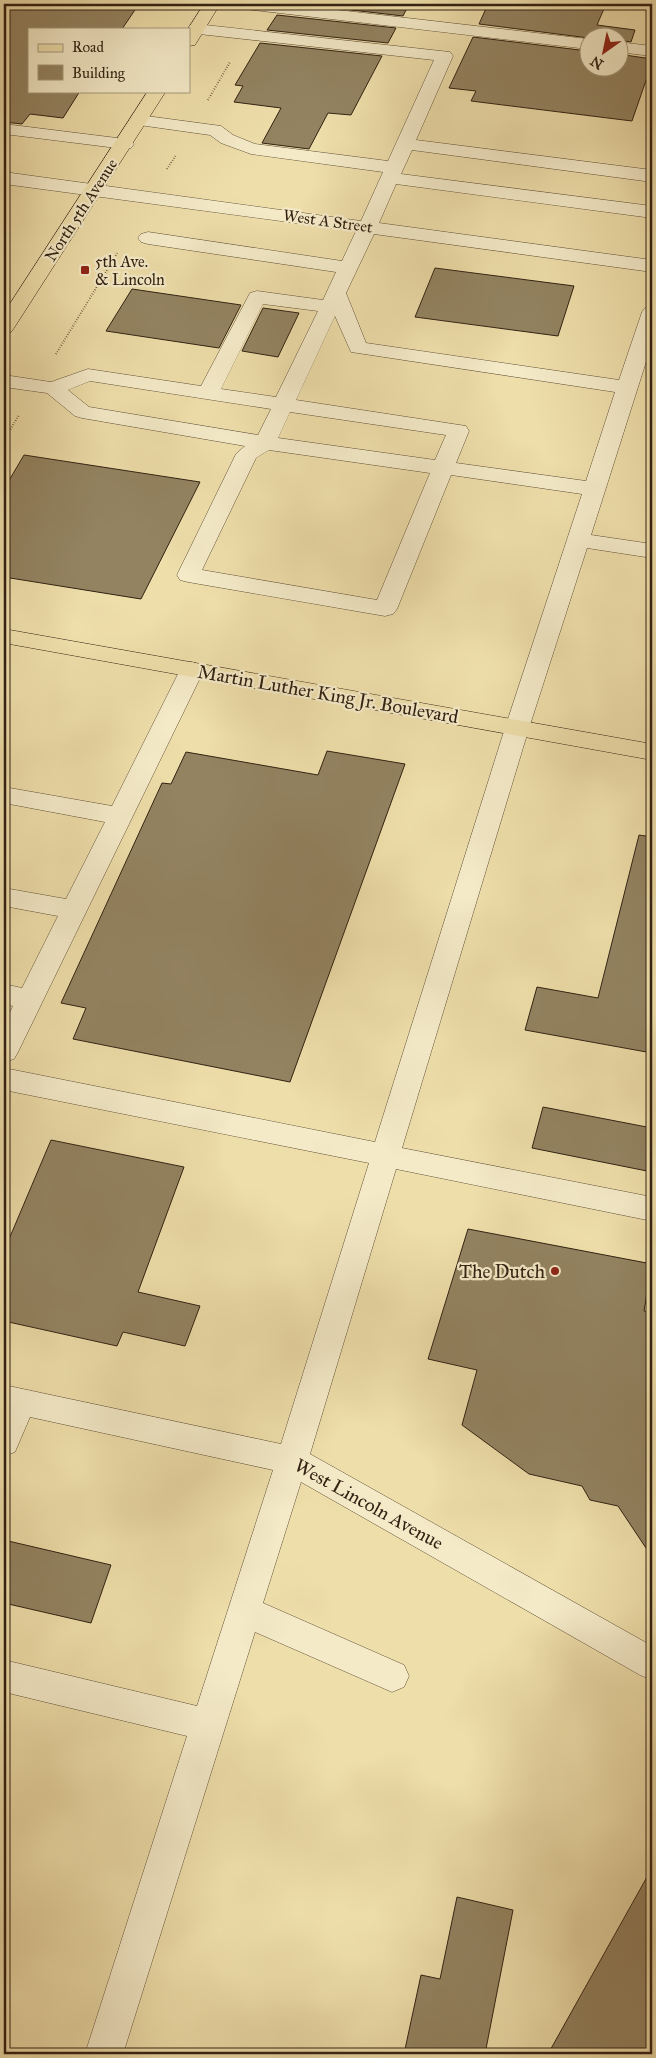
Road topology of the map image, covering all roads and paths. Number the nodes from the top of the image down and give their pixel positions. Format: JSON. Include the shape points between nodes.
{"nodes":[{"id":1,"x":212,"y":4,"type":"edge"},
{"id":2,"x":245,"y":4,"type":"edge"},
{"id":3,"x":192,"y":35,"type":"edge"},
{"id":4,"x":246,"y":35,"type":"junction"},
{"id":5,"x":578,"y":43,"type":"edge"},
{"id":6,"x":628,"y":48,"type":"edge"},
{"id":7,"x":652,"y":51,"type":"edge"},
{"id":8,"x":156,"y":92,"type":"edge"},
{"id":9,"x":139,"y":120,"type":"junction"},
{"id":10,"x":192,"y":128,"type":"junction"},
{"id":11,"x":4,"y":129,"type":"edge"},
{"id":12,"x":125,"y":144,"type":"junction"},
{"id":13,"x":407,"y":144,"type":"junction"},
{"id":14,"x":167,"y":170,"type":"dead end"},
{"id":15,"x":394,"y":173,"type":"junction"},
{"id":16,"x":652,"y":176,"type":"edge"},
{"id":17,"x":4,"y":178,"type":"edge"},
{"id":18,"x":95,"y":190,"type":"junction"},
{"id":19,"x":652,"y":212,"type":"edge"},
{"id":20,"x":367,"y":226,"type":"junction"},
{"id":21,"x":148,"y":238,"type":"dead end"},
{"id":22,"x":121,"y":247,"type":"dead end"},
{"id":23,"x":652,"y":266,"type":"edge"},
{"id":24,"x":347,"y":268,"type":"junction"},
{"id":25,"x":332,"y":300,"type":"junction"},
{"id":26,"x":652,"y":312,"type":"edge"},
{"id":27,"x":4,"y":328,"type":"edge"},
{"id":28,"x":638,"y":377,"type":"edge"},
{"id":29,"x":4,"y":381,"type":"edge"},
{"id":30,"x":45,"y":387,"type":"junction"},
{"id":31,"x":208,"y":393,"type":"junction"},
{"id":32,"x":283,"y":404,"type":"junction"},
{"id":33,"x":4,"y":440,"type":"edge"},
{"id":34,"x":265,"y":443,"type":"junction"},
{"id":35,"x":444,"y":468,"type":"junction"},
{"id":36,"x":595,"y":489,"type":"junction"},
{"id":37,"x":578,"y":540,"type":"junction"},
{"id":38,"x":652,"y":551,"type":"edge"},
{"id":39,"x":4,"y":636,"type":"edge"},
{"id":40,"x":192,"y":670,"type":"junction"},
{"id":41,"x":517,"y":728,"type":"junction"},
{"id":42,"x":652,"y":752,"type":"edge"},
{"id":43,"x":4,"y":795,"type":"edge"},
{"id":44,"x":120,"y":816,"type":"junction"},
{"id":45,"x":4,"y":897,"type":"edge"},
{"id":46,"x":74,"y":910,"type":"junction"},
{"id":47,"x":4,"y":994,"type":"edge"},
{"id":48,"x":30,"y":1000,"type":"junction"},
{"id":49,"x":4,"y":1052,"type":"edge"},
{"id":50,"x":4,"y":1078,"type":"edge"},
{"id":51,"x":386,"y":1155,"type":"junction"},
{"id":52,"x":652,"y":1209,"type":"edge"},
{"id":53,"x":12,"y":1400,"type":"edge"},
{"id":54,"x":4,"y":1442,"type":"edge"},
{"id":55,"x":292,"y":1460,"type":"junction"},
{"id":56,"x":244,"y":1611,"type":"junction"},
{"id":57,"x":598,"y":1632,"type":"junction"},
{"id":58,"x":652,"y":1647,"type":"edge"},
{"id":59,"x":652,"y":1664,"type":"edge"},
{"id":60,"x":4,"y":1676,"type":"edge"},
{"id":61,"x":392,"y":1676,"type":"dead end"},
{"id":62,"x":208,"y":1725,"type":"junction"},
{"id":63,"x":104,"y":2054,"type":"edge"}],
"edges":[{"from":1,"to":3,"type":"main road"},
{"from":2,"to":5,"type":"street"},
{"from":3,"to":4,"type":"street"},
{"from":4,"to":10,"type":"path"},
{"from":4,"to":13,"type":"street","via":[[444,56]]},
{"from":6,"to":7,"type":"street"},
{"from":8,"to":9,"type":"main road","name":"North 5th Avenue"},
{"from":9,"to":10,"type":"street"},
{"from":9,"to":12,"type":"main road","name":"North 5th Avenue"},
{"from":10,"to":14,"type":"path"},
{"from":10,"to":15,"type":"street","via":[[215,130],[251,149]]},
{"from":11,"to":12,"type":"street"},
{"from":12,"to":18,"type":"main road","name":"North 5th Avenue"},
{"from":13,"to":15,"type":"street"},
{"from":13,"to":16,"type":"street"},
{"from":15,"to":19,"type":"street"},
{"from":15,"to":20,"type":"street"},
{"from":17,"to":18,"type":"street","name":"West A Street"},
{"from":18,"to":20,"type":"street","name":"West A Street"},
{"from":18,"to":27,"type":"main road","name":"North 5th Avenue"},
{"from":20,"to":23,"type":"street","name":"West A Street"},
{"from":20,"to":24,"type":"street"},
{"from":21,"to":24,"type":"street"},
{"from":22,"to":30,"type":"path"},
{"from":24,"to":25,"type":"street"},
{"from":25,"to":28,"type":"street","via":[[358,348]]},
{"from":25,"to":31,"type":"street","via":[[257,297]]},
{"from":25,"to":32,"type":"street"},
{"from":26,"to":28,"type":"street"},
{"from":28,"to":36,"type":"street"},
{"from":29,"to":30,"type":"street"},
{"from":30,"to":31,"type":"street","via":[[88,375]]},
{"from":30,"to":33,"type":"path"},
{"from":30,"to":34,"type":"street","via":[[82,412]]},
{"from":31,"to":32,"type":"street"},
{"from":32,"to":34,"type":"street"},
{"from":32,"to":35,"type":"street","via":[[458,431]]},
{"from":34,"to":35,"type":"street"},
{"from":34,"to":35,"type":"street","via":[[247,454],[188,575],[385,609]]},
{"from":35,"to":36,"type":"street"},
{"from":36,"to":37,"type":"street"},
{"from":37,"to":38,"type":"street"},
{"from":37,"to":41,"type":"street"},
{"from":39,"to":40,"type":"main road","name":"Martin Luther King Jr. Boulevard"},
{"from":40,"to":41,"type":"main road","name":"Martin Luther King Jr. Boulevard"},
{"from":40,"to":44,"type":"street"},
{"from":41,"to":42,"type":"main road","name":"Martin Luther King Jr. Boulevard"},
{"from":41,"to":51,"type":"street"},
{"from":43,"to":44,"type":"street"},
{"from":44,"to":46,"type":"street"},
{"from":45,"to":46,"type":"street"},
{"from":46,"to":48,"type":"street"},
{"from":47,"to":48,"type":"street"},
{"from":48,"to":49,"type":"street"},
{"from":50,"to":51,"type":"street"},
{"from":51,"to":52,"type":"street"},
{"from":51,"to":55,"type":"street"},
{"from":53,"to":54,"type":"street"},
{"from":53,"to":55,"type":"street","name":"West Lincoln Avenue"},
{"from":55,"to":56,"type":"street"},
{"from":55,"to":57,"type":"street","name":"West Lincoln Avenue"},
{"from":56,"to":61,"type":"street"},
{"from":56,"to":62,"type":"street"},
{"from":57,"to":58,"type":"street","name":"West Lincoln Avenue"},
{"from":57,"to":59,"type":"street","name":"West Lincoln Avenue"},
{"from":60,"to":62,"type":"street"},
{"from":62,"to":63,"type":"street"}]}
